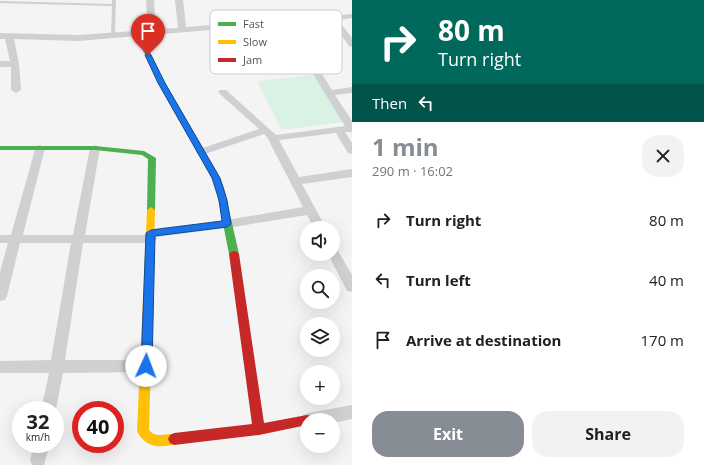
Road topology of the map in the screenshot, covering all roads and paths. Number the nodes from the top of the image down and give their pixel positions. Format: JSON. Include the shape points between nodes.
{"nodes":[{"id":1,"x":114,"y":0,"type":"edge"},
{"id":2,"x":150,"y":0,"type":"edge"},
{"id":3,"x":179,"y":0,"type":"edge"},
{"id":4,"x":0,"y":2,"type":"edge"},
{"id":5,"x":113,"y":6,"type":"junction"},
{"id":6,"x":342,"y":16,"type":"edge"},
{"id":7,"x":352,"y":16,"type":"edge"},
{"id":8,"x":210,"y":27,"type":"edge"},
{"id":9,"x":182,"y":29,"type":"junction"},
{"id":10,"x":342,"y":30,"type":"edge"},
{"id":11,"x":152,"y":31,"type":"junction"},
{"id":12,"x":140,"y":32,"type":"junction"},
{"id":13,"x":113,"y":35,"type":"junction"},
{"id":14,"x":0,"y":36,"type":"edge"},
{"id":15,"x":10,"y":36,"type":"junction"},
{"id":16,"x":352,"y":44,"type":"edge"},
{"id":17,"x":0,"y":64,"type":"edge"},
{"id":18,"x":15,"y":64,"type":"junction"},
{"id":19,"x":317,"y":74,"type":"edge"},
{"id":20,"x":16,"y":90,"type":"dead end"},
{"id":21,"x":352,"y":90,"type":"edge"},
{"id":22,"x":223,"y":92,"type":"dead end"},
{"id":23,"x":329,"y":93,"type":"junction"},
{"id":24,"x":352,"y":129,"type":"edge"},
{"id":25,"x":339,"y":130,"type":"junction"},
{"id":26,"x":269,"y":134,"type":"junction"},
{"id":27,"x":0,"y":148,"type":"edge"},
{"id":28,"x":40,"y":148,"type":"junction"},
{"id":29,"x":95,"y":148,"type":"junction"},
{"id":30,"x":352,"y":151,"type":"edge"},
{"id":31,"x":201,"y":152,"type":"junction"},
{"id":32,"x":352,"y":173,"type":"edge"},
{"id":33,"x":295,"y":181,"type":"junction"},
{"id":34,"x":310,"y":210,"type":"junction"},
{"id":35,"x":316,"y":221,"type":"edge"},
{"id":36,"x":227,"y":224,"type":"junction"},
{"id":37,"x":151,"y":236,"type":"junction"},
{"id":38,"x":0,"y":239,"type":"edge"},
{"id":39,"x":15,"y":239,"type":"junction"},
{"id":40,"x":78,"y":239,"type":"junction"},
{"id":41,"x":338,"y":261,"type":"edge"},
{"id":42,"x":352,"y":287,"type":"edge"},
{"id":43,"x":0,"y":296,"type":"edge"},
{"id":44,"x":146,"y":366,"type":"junction"},
{"id":45,"x":0,"y":367,"type":"edge"},
{"id":46,"x":57,"y":367,"type":"junction"},
{"id":47,"x":51,"y":401,"type":"edge"},
{"id":48,"x":352,"y":412,"type":"edge"},
{"id":49,"x":340,"y":414,"type":"edge"},
{"id":50,"x":300,"y":421,"type":"edge"},
{"id":51,"x":259,"y":429,"type":"junction"},
{"id":52,"x":40,"y":453,"type":"edge"},
{"id":53,"x":38,"y":460,"type":"dead end"}],
"edges":[{"from":1,"to":5,"type":"lane"},
{"from":2,"to":11,"type":"street"},
{"from":3,"to":9,"type":"street"},
{"from":4,"to":5,"type":"lane"},
{"from":5,"to":13,"type":"lane"},
{"from":6,"to":7,"type":"street"},
{"from":8,"to":9,"type":"street"},
{"from":9,"to":11,"type":"street"},
{"from":10,"to":16,"type":"street"},
{"from":11,"to":12,"type":"street"},
{"from":12,"to":13,"type":"street"},
{"from":12,"to":31,"type":"street","via":[[142,42],[162,83]]},
{"from":13,"to":15,"type":"street","via":[[78,38]]},
{"from":14,"to":15,"type":"street"},
{"from":15,"to":18,"type":"street"},
{"from":17,"to":18,"type":"street"},
{"from":18,"to":20,"type":"street"},
{"from":19,"to":23,"type":"street"},
{"from":21,"to":23,"type":"street"},
{"from":22,"to":26,"type":"street"},
{"from":23,"to":24,"type":"street"},
{"from":24,"to":25,"type":"street"},
{"from":25,"to":26,"type":"street"},
{"from":25,"to":30,"type":"street"},
{"from":26,"to":31,"type":"street"},
{"from":26,"to":33,"type":"street"},
{"from":27,"to":28,"type":"street"},
{"from":28,"to":29,"type":"street"},
{"from":28,"to":39,"type":"street"},
{"from":29,"to":37,"type":"street","via":[[144,153],[150,156]]},
{"from":29,"to":40,"type":"street"},
{"from":31,"to":36,"type":"street","via":[[220,188]]},
{"from":32,"to":33,"type":"street"},
{"from":33,"to":34,"type":"street"},
{"from":34,"to":35,"type":"street"},
{"from":34,"to":36,"type":"street"},
{"from":36,"to":37,"type":"street"},
{"from":36,"to":51,"type":"street","via":[[237,270]]},
{"from":37,"to":40,"type":"street"},
{"from":37,"to":44,"type":"street"},
{"from":38,"to":39,"type":"street"},
{"from":39,"to":40,"type":"street"},
{"from":39,"to":43,"type":"street"},
{"from":40,"to":46,"type":"street"},
{"from":41,"to":42,"type":"street"},
{"from":44,"to":46,"type":"street"},
{"from":44,"to":51,"type":"street","via":[[143,431],[148,440]]},
{"from":45,"to":46,"type":"street"},
{"from":46,"to":47,"type":"street"},
{"from":48,"to":49,"type":"street"},
{"from":50,"to":51,"type":"street"},
{"from":52,"to":53,"type":"street"}]}
